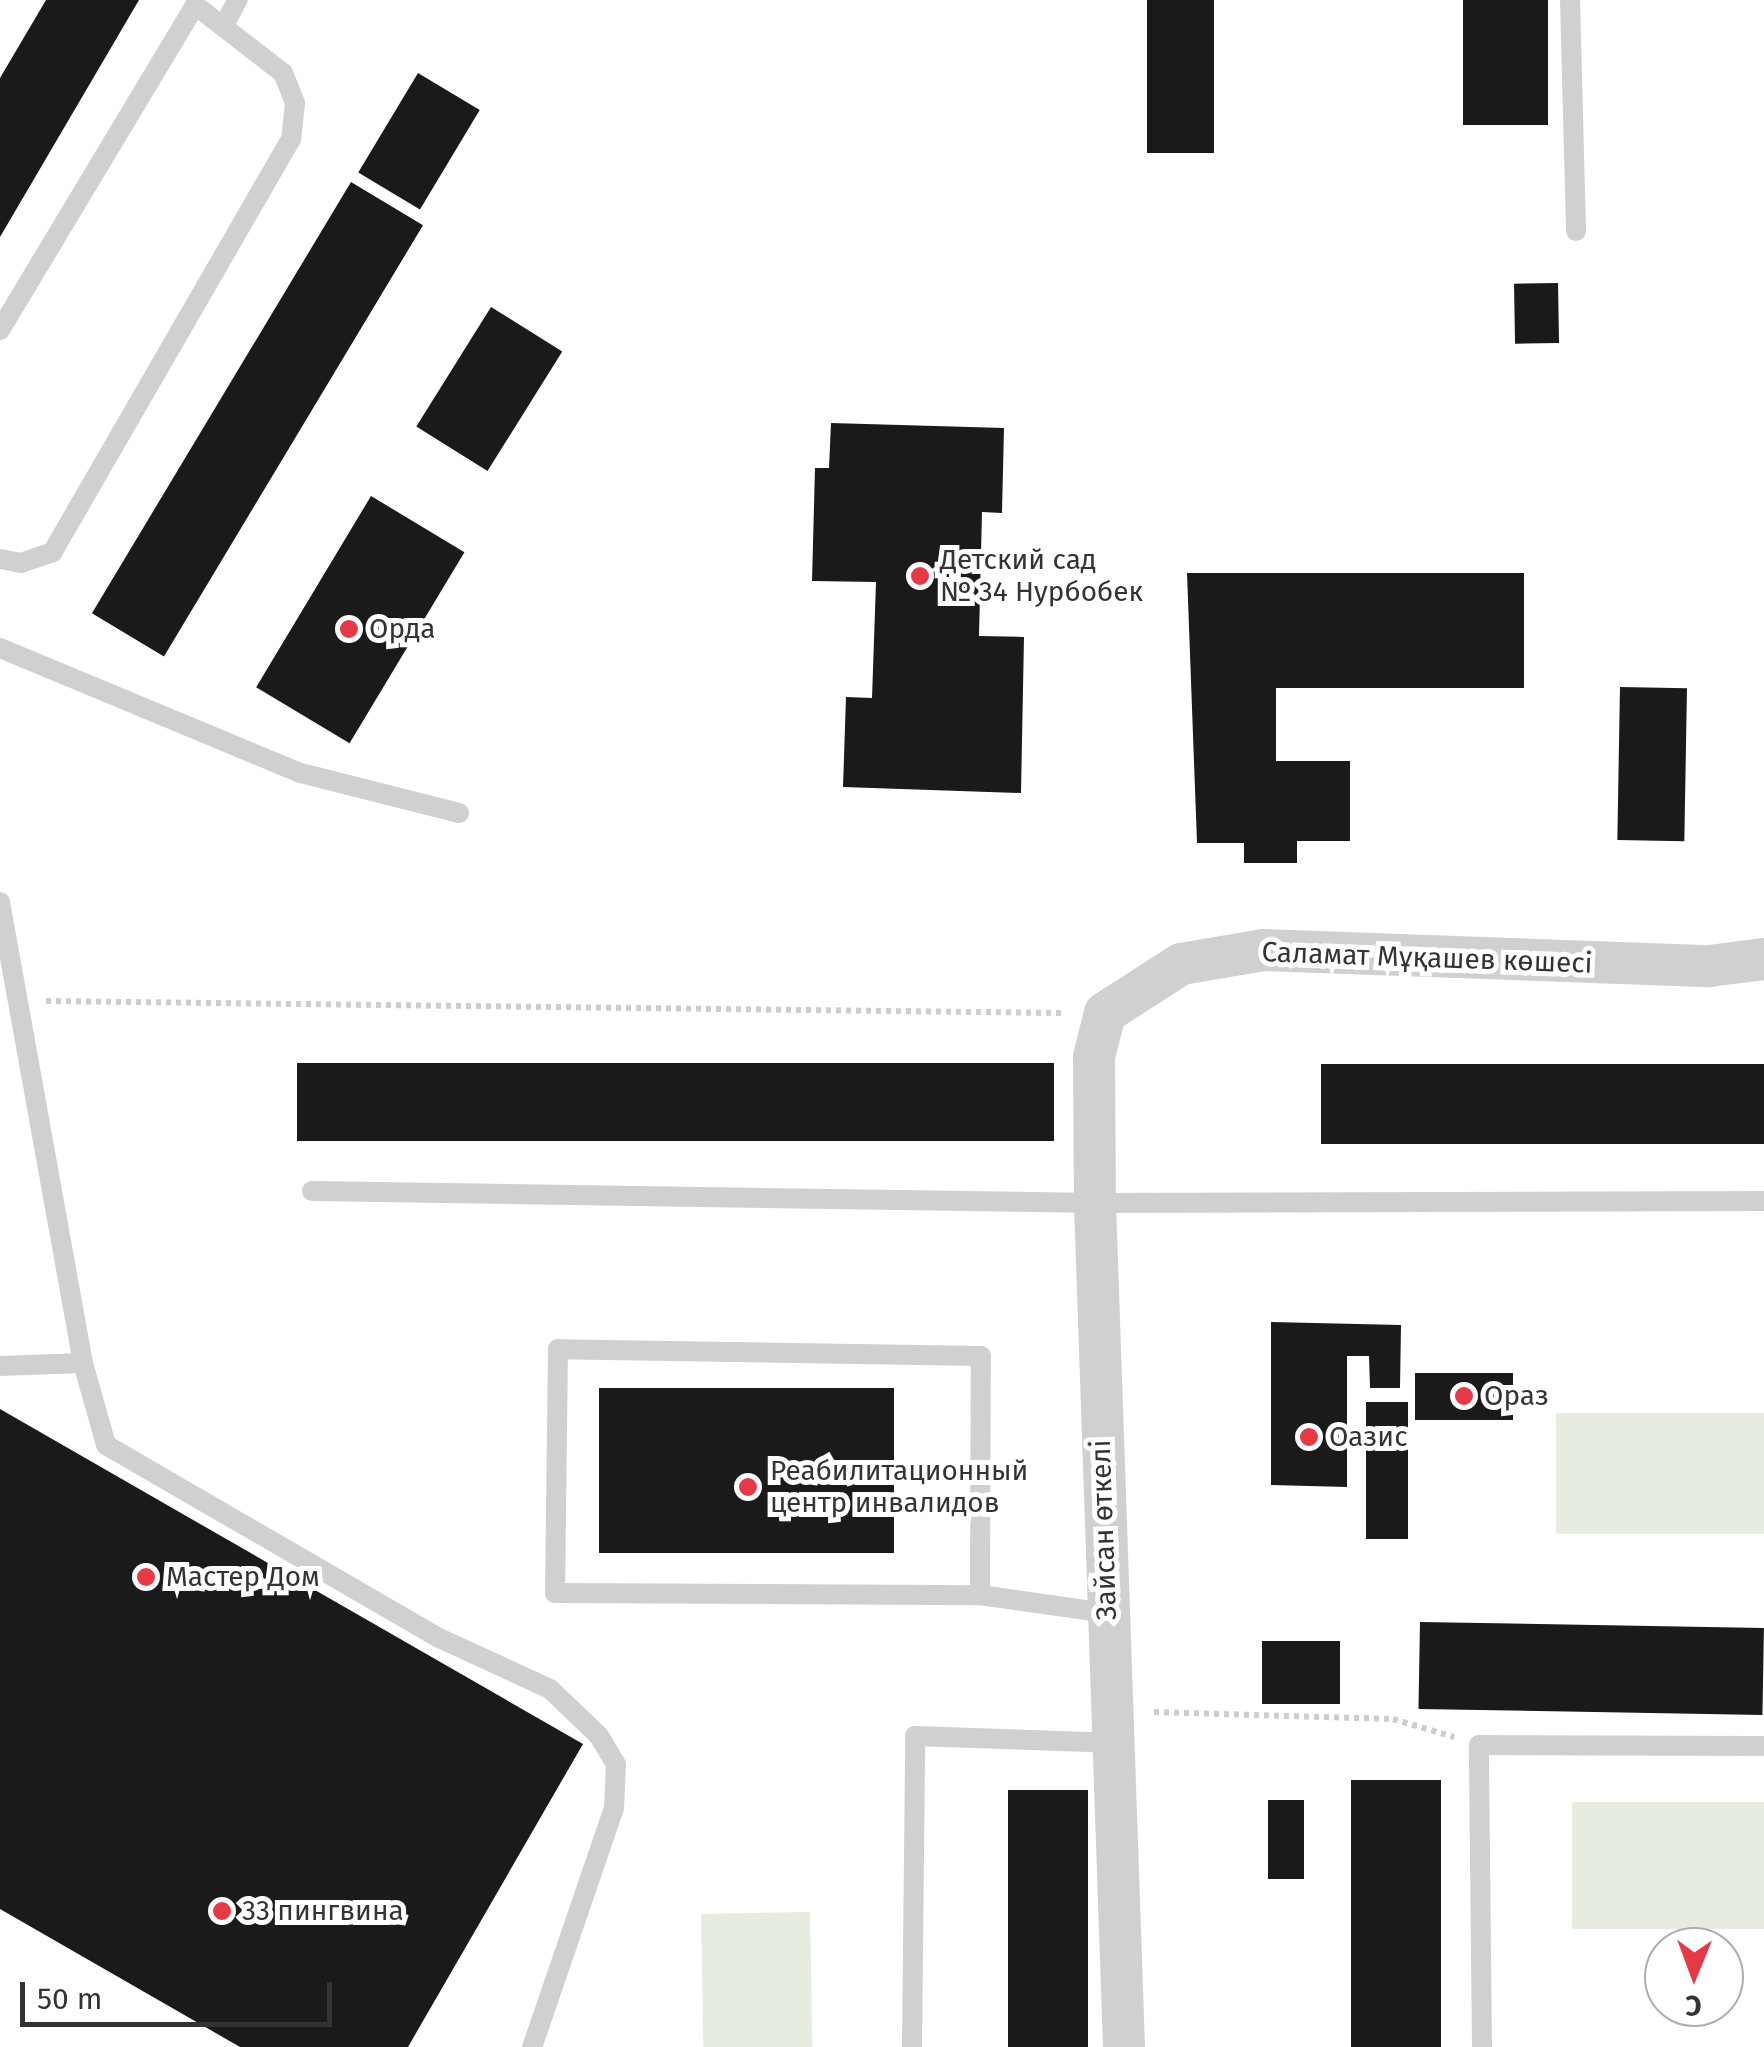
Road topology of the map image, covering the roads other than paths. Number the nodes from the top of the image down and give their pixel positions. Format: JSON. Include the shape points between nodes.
{"nodes":[{"id":1,"x":238,"y":0,"type":"edge"},
{"id":2,"x":1570,"y":0,"type":"edge"},
{"id":3,"x":225,"y":22,"type":"junction"},
{"id":4,"x":1576,"y":231,"type":"dead end"},
{"id":5,"x":0,"y":330,"type":"edge"},
{"id":6,"x":0,"y":559,"type":"edge"},
{"id":7,"x":0,"y":648,"type":"edge"},
{"id":8,"x":459,"y":813,"type":"dead end"},
{"id":9,"x":0,"y":902,"type":"edge"},
{"id":10,"x":1764,"y":959,"type":"edge"},
{"id":11,"x":1105,"y":1014,"type":"joint"},
{"id":12,"x":312,"y":1190,"type":"dead end"},
{"id":13,"x":1764,"y":1201,"type":"edge"},
{"id":14,"x":1095,"y":1203,"type":"junction"},
{"id":15,"x":83,"y":1363,"type":"junction"},
{"id":16,"x":0,"y":1366,"type":"edge"},
{"id":17,"x":980,"y":1595,"type":"junction"},
{"id":18,"x":1106,"y":1614,"type":"junction"},
{"id":19,"x":1115,"y":1726,"type":"junction"},
{"id":20,"x":1764,"y":1746,"type":"edge"},
{"id":21,"x":532,"y":2047,"type":"edge"},
{"id":22,"x":912,"y":2047,"type":"edge"},
{"id":23,"x":1124,"y":2047,"type":"edge"},
{"id":24,"x":1482,"y":2047,"type":"edge"}],
"edges":[{"from":1,"to":3,"type":"lane"},
{"from":2,"to":4,"type":"lane"},
{"from":3,"to":5,"type":"lane","via":[[195,5]]},
{"from":3,"to":6,"type":"lane","via":[[283,73],[295,102],[290,139],[53,552],[20,563]]},
{"from":7,"to":8,"type":"lane","via":[[301,773]]},
{"from":9,"to":15,"type":"lane"},
{"from":10,"to":11,"type":"street","name":"Саламат Мұқашев көшесі","via":[[1709,966],[1264,950],[1180,964]]},
{"from":11,"to":14,"type":"street","name":"Зайсан өткелі","via":[[1094,1057]]},
{"from":12,"to":14,"type":"lane"},
{"from":13,"to":14,"type":"lane"},
{"from":14,"to":18,"type":"street","name":"Зайсан өткелі"},
{"from":15,"to":16,"type":"lane"},
{"from":15,"to":21,"type":"lane","via":[[106,1445],[438,1636],[550,1689],[599,1736],[616,1764],[614,1808]]},
{"from":17,"to":17,"type":"lane","via":[[555,1593],[558,1349],[981,1356]]},
{"from":17,"to":18,"type":"lane"},
{"from":18,"to":19,"type":"street","name":"Зайсан өткелі"},
{"from":19,"to":22,"type":"lane","via":[[914,1736]]},
{"from":19,"to":23,"type":"street","name":"Зайсан өткелі"},
{"from":20,"to":24,"type":"lane","via":[[1479,1745]]}]}
